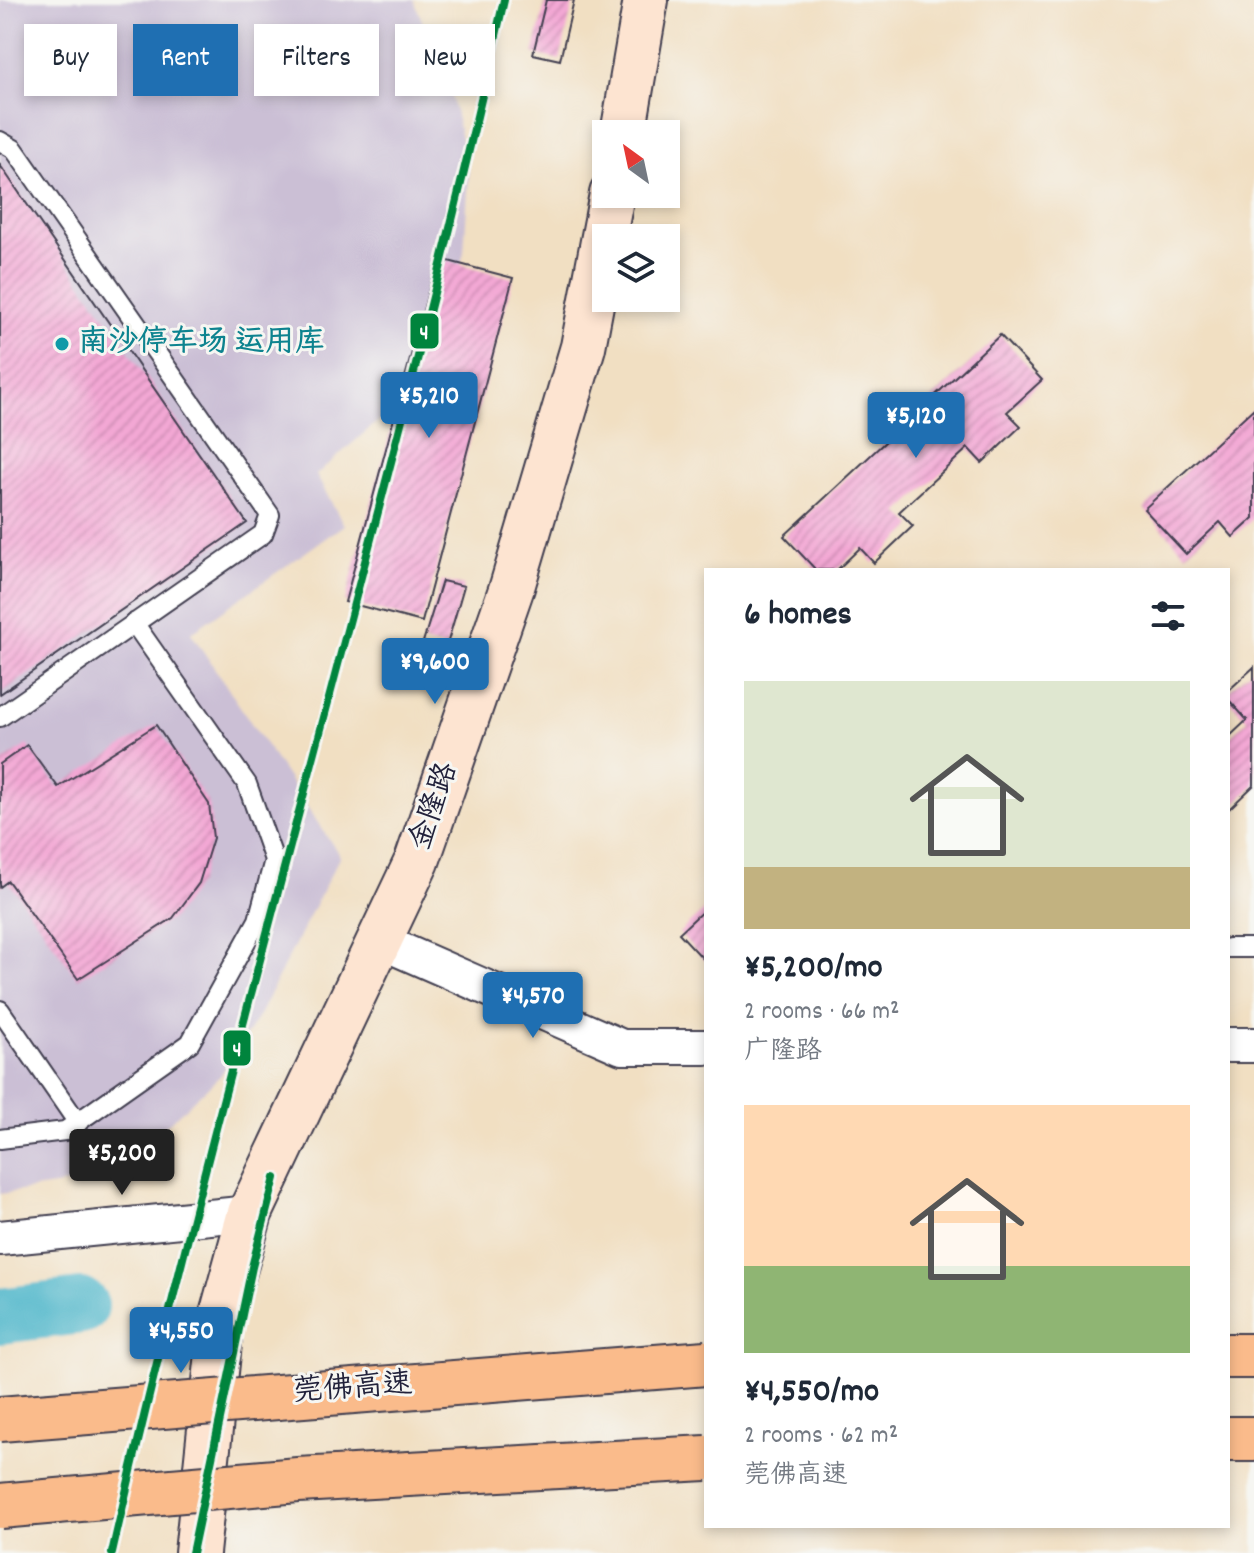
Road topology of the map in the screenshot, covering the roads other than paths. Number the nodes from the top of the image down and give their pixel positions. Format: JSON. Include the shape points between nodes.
{"nodes":[{"id":1,"x":646,"y":0,"type":"edge"},
{"id":2,"x":625,"y":120,"type":"edge"},
{"id":3,"x":0,"y":141,"type":"edge"},
{"id":4,"x":609,"y":208,"type":"edge"},
{"id":5,"x":134,"y":623,"type":"junction"},
{"id":6,"x":0,"y":717,"type":"edge"},
{"id":7,"x":380,"y":941,"type":"junction"},
{"id":8,"x":1230,"y":948,"type":"edge"},
{"id":9,"x":1254,"y":948,"type":"edge"},
{"id":10,"x":0,"y":1010,"type":"edge"},
{"id":11,"x":1230,"y":1045,"type":"edge"},
{"id":12,"x":1254,"y":1045,"type":"edge"},
{"id":13,"x":704,"y":1047,"type":"edge"},
{"id":14,"x":78,"y":1123,"type":"junction"},
{"id":15,"x":0,"y":1139,"type":"edge"},
{"id":16,"x":250,"y":1213,"type":"junction"},
{"id":17,"x":0,"y":1238,"type":"edge"},
{"id":18,"x":1230,"y":1356,"type":"edge"},
{"id":19,"x":1254,"y":1356,"type":"edge"},
{"id":20,"x":704,"y":1363,"type":"edge"},
{"id":21,"x":0,"y":1419,"type":"edge"},
{"id":22,"x":1230,"y":1439,"type":"edge"},
{"id":23,"x":1254,"y":1439,"type":"edge"},
{"id":24,"x":704,"y":1458,"type":"edge"},
{"id":25,"x":0,"y":1506,"type":"edge"},
{"id":26,"x":197,"y":1553,"type":"edge"}],
"edges":[{"from":1,"to":2,"type":"main road"},
{"from":3,"to":5,"type":"lane","via":[[14,149],[270,515],[263,534]]},
{"from":4,"to":7,"type":"main road","name":"金隆路","via":[[583,347],[512,587],[417,861]]},
{"from":5,"to":6,"type":"lane"},
{"from":5,"to":14,"type":"lane","via":[[247,784],[274,860],[258,920],[190,1043]]},
{"from":7,"to":13,"type":"street","via":[[622,1047]]},
{"from":7,"to":16,"type":"main road","name":"金隆路"},
{"from":8,"to":9,"type":"lane"},
{"from":10,"to":14,"type":"lane"},
{"from":11,"to":12,"type":"street"},
{"from":14,"to":15,"type":"lane","via":[[65,1131]]},
{"from":16,"to":17,"type":"street"},
{"from":16,"to":26,"type":"main road","name":"金隆路","via":[[222,1315]]},
{"from":18,"to":19,"type":"highway"},
{"from":20,"to":21,"type":"highway","name":"莞佛高速","bridge":true},
{"from":22,"to":23,"type":"highway"},
{"from":24,"to":25,"type":"highway","bridge":true,"via":[[298,1480]]}]}
